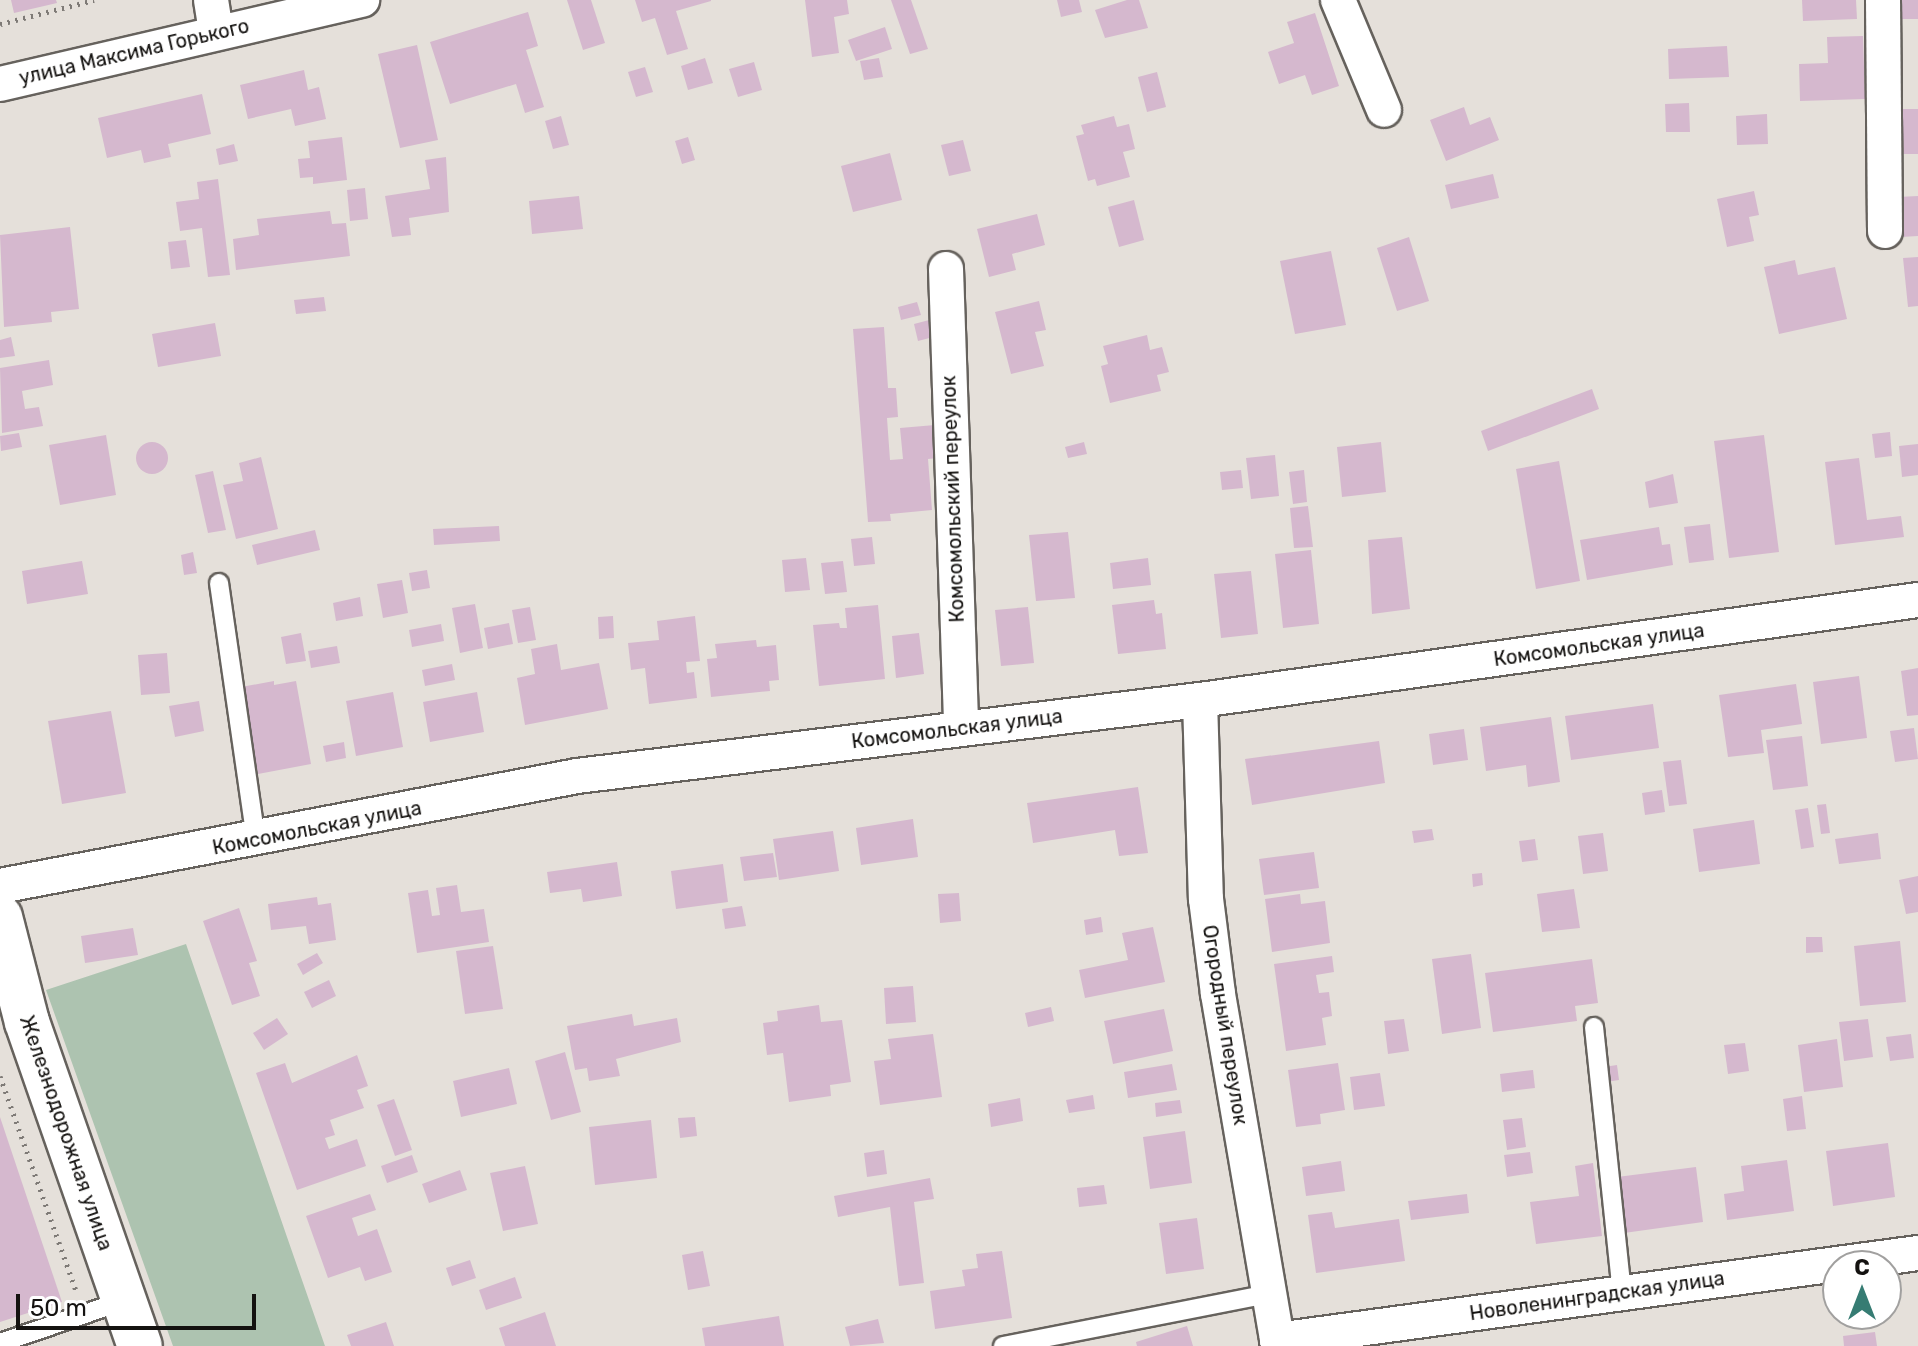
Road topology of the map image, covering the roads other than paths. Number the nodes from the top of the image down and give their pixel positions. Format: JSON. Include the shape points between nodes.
{"nodes":[{"id":1,"x":362,"y":0,"type":"edge"},
{"id":2,"x":1338,"y":0,"type":"edge"},
{"id":3,"x":1883,"y":0,"type":"edge"},
{"id":4,"x":214,"y":16,"type":"edge"},
{"id":5,"x":0,"y":84,"type":"edge"},
{"id":6,"x":1384,"y":110,"type":"dead end"},
{"id":7,"x":1885,"y":231,"type":"dead end"},
{"id":8,"x":946,"y":269,"type":"dead end"},
{"id":9,"x":219,"y":583,"type":"dead end"},
{"id":10,"x":1918,"y":600,"type":"edge"},
{"id":11,"x":1200,"y":700,"type":"junction"},
{"id":12,"x":961,"y":728,"type":"junction"},
{"id":13,"x":256,"y":841,"type":"junction"},
{"id":14,"x":0,"y":886,"type":"edge"},
{"id":15,"x":0,"y":917,"type":"edge"},
{"id":16,"x":1594,"y":1027,"type":"dead end"},
{"id":17,"x":1918,"y":1253,"type":"edge"},
{"id":18,"x":1622,"y":1292,"type":"junction"},
{"id":19,"x":1267,"y":1294,"type":"junction"},
{"id":20,"x":104,"y":1307,"type":"junction"},
{"id":21,"x":0,"y":1343,"type":"edge"},
{"id":22,"x":1278,"y":1343,"type":"edge"},
{"id":23,"x":140,"y":1346,"type":"edge"},
{"id":24,"x":1003,"y":1346,"type":"edge"}],
"edges":[{"from":1,"to":4,"type":"street","name":"улица Максима Горького"},
{"from":2,"to":6,"type":"street"},
{"from":3,"to":7,"type":"street"},
{"from":4,"to":5,"type":"street","name":"улица Максима Горького"},
{"from":8,"to":12,"type":"street","name":"Комсомольский переулок"},
{"from":9,"to":13,"type":"lane"},
{"from":10,"to":11,"type":"street","name":"Комсомольская улица"},
{"from":11,"to":12,"type":"street","name":"Комсомольская улица"},
{"from":11,"to":19,"type":"street","name":"Огородный переулок","via":[[1206,899]]},
{"from":12,"to":13,"type":"street","name":"Комсомольская улица","via":[[577,776]]},
{"from":13,"to":14,"type":"street","name":"Комсомольская улица"},
{"from":15,"to":20,"type":"street","name":"Железнодорожная улица"},
{"from":16,"to":18,"type":"lane"},
{"from":17,"to":18,"type":"street","name":"Новоленинградская улица"},
{"from":18,"to":22,"type":"street","name":"Новоленинградская улица"},
{"from":19,"to":22,"type":"street","name":"Огородный переулок"},
{"from":19,"to":24,"type":"lane"},
{"from":20,"to":21,"type":"lane"},
{"from":20,"to":23,"type":"street","name":"Железнодорожная улица"}]}
